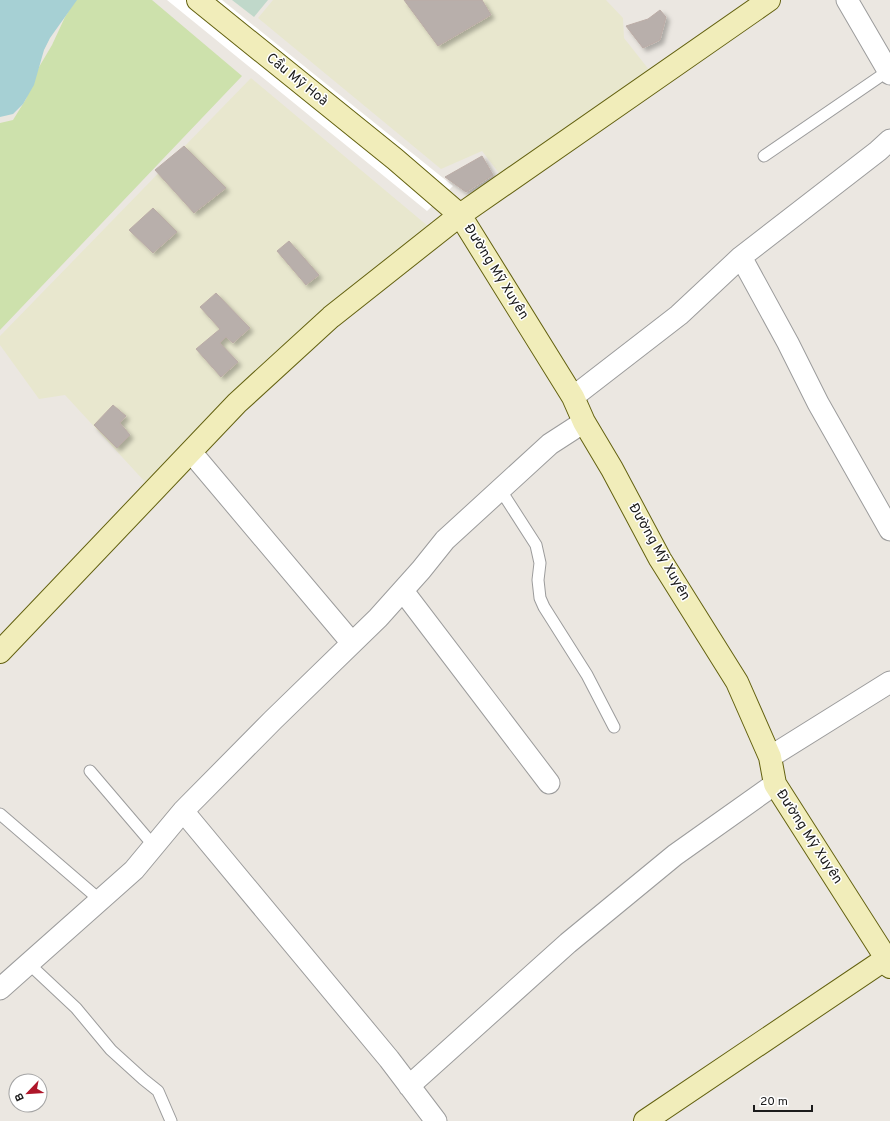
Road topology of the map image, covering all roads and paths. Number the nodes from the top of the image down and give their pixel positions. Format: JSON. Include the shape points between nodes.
{"nodes":[{"id":1,"x":198,"y":0,"type":"edge"},
{"id":2,"x":769,"y":0,"type":"edge"},
{"id":3,"x":847,"y":0,"type":"edge"},
{"id":4,"x":889,"y":73,"type":"edge"},
{"id":5,"x":890,"y":140,"type":"edge"},
{"id":6,"x":764,"y":156,"type":"dead end"},
{"id":7,"x":395,"y":159,"type":"joint"},
{"id":8,"x":460,"y":215,"type":"junction"},
{"id":9,"x":741,"y":257,"type":"junction"},
{"id":10,"x":573,"y":397,"type":"junction"},
{"id":11,"x":584,"y":422,"type":"junction"},
{"id":12,"x":191,"y":452,"type":"junction"},
{"id":13,"x":500,"y":489,"type":"junction"},
{"id":14,"x":890,"y":530,"type":"edge"},
{"id":15,"x":403,"y":591,"type":"junction"},
{"id":16,"x":352,"y":644,"type":"junction"},
{"id":17,"x":0,"y":652,"type":"edge"},
{"id":18,"x":890,"y":682,"type":"edge"},
{"id":19,"x":614,"y":727,"type":"dead end"},
{"id":20,"x":770,"y":757,"type":"junction"},
{"id":21,"x":90,"y":771,"type":"dead end"},
{"id":22,"x":549,"y":783,"type":"dead end"},
{"id":23,"x":775,"y":784,"type":"junction"},
{"id":24,"x":183,"y":811,"type":"junction"},
{"id":25,"x":0,"y":814,"type":"edge"},
{"id":26,"x":154,"y":846,"type":"junction"},
{"id":27,"x":100,"y":900,"type":"junction"},
{"id":28,"x":889,"y":960,"type":"edge"},
{"id":29,"x":28,"y":963,"type":"junction"},
{"id":30,"x":0,"y":989,"type":"edge"},
{"id":31,"x":409,"y":1086,"type":"junction"},
{"id":32,"x":171,"y":1121,"type":"edge"},
{"id":33,"x":436,"y":1121,"type":"edge"},
{"id":34,"x":644,"y":1121,"type":"edge"}],
"edges":[{"from":1,"to":7,"type":"street","name":"Cầu Mỹ Hoà"},
{"from":2,"to":8,"type":"street"},
{"from":3,"to":4,"type":"street"},
{"from":4,"to":6,"type":"lane"},
{"from":5,"to":9,"type":"street"},
{"from":7,"to":8,"type":"street","name":"Đường Mỹ Xuyên"},
{"from":8,"to":10,"type":"street","name":"Đường Mỹ Xuyên"},
{"from":8,"to":12,"type":"street","via":[[331,317],[237,403]]},
{"from":9,"to":10,"type":"street","via":[[679,315]]},
{"from":9,"to":14,"type":"street","via":[[818,403]]},
{"from":10,"to":11,"type":"street","name":"Đường Mỹ Xuyên"},
{"from":11,"to":13,"type":"street","via":[[550,444]]},
{"from":11,"to":20,"type":"street","name":"Đường Mỹ Xuyên","via":[[660,559],[737,682]]},
{"from":12,"to":16,"type":"street"},
{"from":12,"to":17,"type":"street"},
{"from":13,"to":15,"type":"street","via":[[445,540]]},
{"from":13,"to":19,"type":"lane","via":[[536,545],[540,563],[540,598],[544,607],[587,674]]},
{"from":15,"to":16,"type":"street"},
{"from":15,"to":22,"type":"street"},
{"from":16,"to":24,"type":"street"},
{"from":18,"to":20,"type":"street"},
{"from":20,"to":23,"type":"street","name":"Đường Mỹ Xuyên"},
{"from":21,"to":26,"type":"lane"},
{"from":23,"to":28,"type":"street","name":"Đường Mỹ Xuyên"},
{"from":23,"to":31,"type":"street","via":[[675,855],[568,943]]},
{"from":24,"to":26,"type":"street"},
{"from":24,"to":31,"type":"street"},
{"from":25,"to":27,"type":"lane"},
{"from":26,"to":27,"type":"street","via":[[134,870]]},
{"from":27,"to":29,"type":"street"},
{"from":28,"to":34,"type":"street"},
{"from":29,"to":30,"type":"street"},
{"from":29,"to":32,"type":"lane","via":[[76,1008],[111,1050],[158,1091]]},
{"from":31,"to":33,"type":"street"}]}
